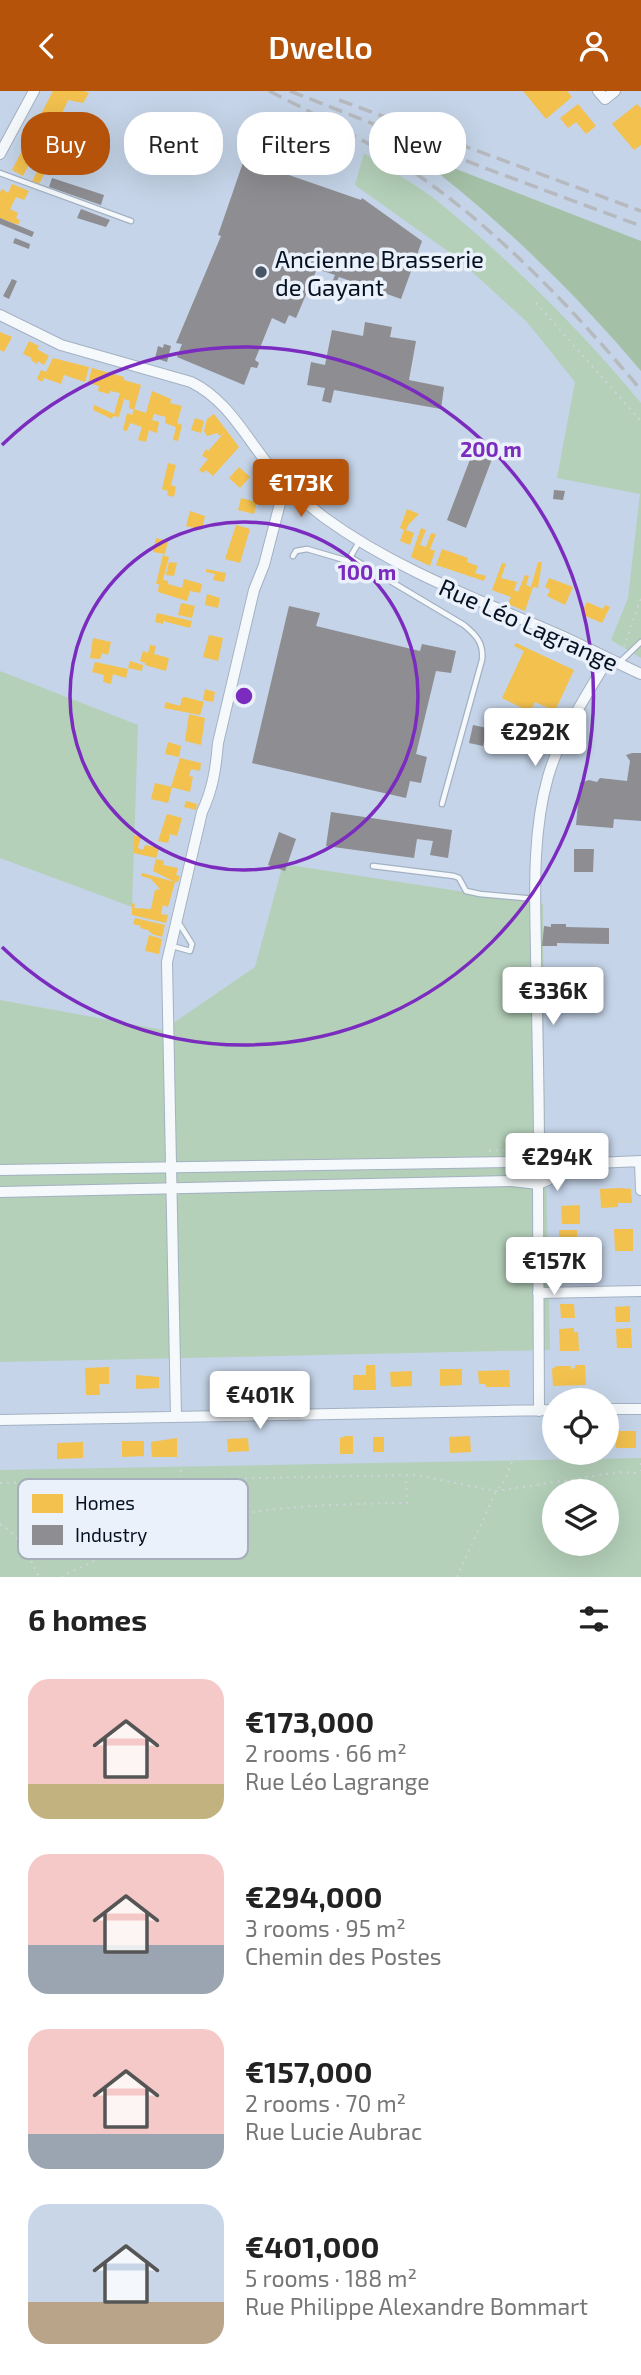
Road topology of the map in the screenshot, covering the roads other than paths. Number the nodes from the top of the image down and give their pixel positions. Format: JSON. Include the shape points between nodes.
{"nodes":[{"id":1,"x":34,"y":91,"type":"edge"},
{"id":2,"x":598,"y":91,"type":"edge"},
{"id":3,"x":615,"y":91,"type":"edge"},
{"id":4,"x":0,"y":154,"type":"edge"},
{"id":5,"x":0,"y":173,"type":"edge"},
{"id":6,"x":131,"y":221,"type":"dead end"},
{"id":7,"x":0,"y":316,"type":"edge"},
{"id":8,"x":285,"y":484,"type":"junction"},
{"id":9,"x":360,"y":541,"type":"junction"},
{"id":10,"x":293,"y":556,"type":"dead end"},
{"id":11,"x":350,"y":557,"type":"junction"},
{"id":12,"x":641,"y":642,"type":"edge"},
{"id":13,"x":613,"y":661,"type":"junction"},
{"id":14,"x":641,"y":674,"type":"edge"},
{"id":15,"x":442,"y":804,"type":"dead end"},
{"id":16,"x":373,"y":866,"type":"dead end"},
{"id":17,"x":536,"y":899,"type":"junction"},
{"id":18,"x":177,"y":919,"type":"junction"},
{"id":19,"x":171,"y":946,"type":"junction"},
{"id":20,"x":539,"y":1155,"type":"junction"},
{"id":21,"x":527,"y":1160,"type":"junction"},
{"id":22,"x":641,"y":1161,"type":"edge"},
{"id":23,"x":551,"y":1165,"type":"junction"},
{"id":24,"x":171,"y":1168,"type":"junction"},
{"id":25,"x":0,"y":1170,"type":"edge"},
{"id":26,"x":534,"y":1183,"type":"junction"},
{"id":27,"x":172,"y":1188,"type":"junction"},
{"id":28,"x":641,"y":1190,"type":"edge"},
{"id":29,"x":0,"y":1192,"type":"edge"},
{"id":30,"x":641,"y":1291,"type":"edge"},
{"id":31,"x":538,"y":1293,"type":"junction"},
{"id":32,"x":619,"y":1409,"type":"edge"},
{"id":33,"x":641,"y":1409,"type":"edge"},
{"id":34,"x":535,"y":1411,"type":"junction"},
{"id":35,"x":542,"y":1411,"type":"edge"},
{"id":36,"x":180,"y":1417,"type":"junction"},
{"id":37,"x":0,"y":1420,"type":"edge"}],
"edges":[{"from":1,"to":4,"type":"street"},
{"from":2,"to":3,"type":"street","via":[[605,99]]},
{"from":5,"to":6,"type":"lane"},
{"from":7,"to":8,"type":"street","name":"Rue Léo Lagrange","via":[[61,345],[206,390],[230,413]]},
{"from":8,"to":9,"type":"street","name":"Rue Léo Lagrange"},
{"from":8,"to":18,"type":"street","via":[[254,590],[218,743],[217,765]]},
{"from":9,"to":11,"type":"lane"},
{"from":9,"to":13,"type":"street","name":"Rue Léo Lagrange","via":[[434,581]]},
{"from":10,"to":11,"type":"lane","via":[[307,549],[348,561]]},
{"from":11,"to":15,"type":"lane","via":[[478,637],[482,660]]},
{"from":12,"to":13,"type":"lane"},
{"from":13,"to":14,"type":"street","name":"Rue Léo Lagrange"},
{"from":13,"to":17,"type":"street","via":[[575,715],[547,779]]},
{"from":16,"to":17,"type":"lane","via":[[454,876],[466,891]]},
{"from":17,"to":20,"type":"street"},
{"from":18,"to":19,"type":"street"},
{"from":18,"to":19,"type":"lane","via":[[192,944],[190,951]]},
{"from":19,"to":24,"type":"street","via":[[167,967]]},
{"from":20,"to":21,"type":"street"},
{"from":20,"to":23,"type":"street"},
{"from":21,"to":24,"type":"street"},
{"from":21,"to":26,"type":"street","via":[[523,1171]]},
{"from":22,"to":23,"type":"street"},
{"from":22,"to":28,"type":"street"},
{"from":23,"to":26,"type":"street","via":[[550,1178]]},
{"from":24,"to":25,"type":"street"},
{"from":24,"to":27,"type":"street"},
{"from":26,"to":27,"type":"street"},
{"from":26,"to":31,"type":"street"},
{"from":27,"to":29,"type":"street"},
{"from":27,"to":36,"type":"street"},
{"from":30,"to":31,"type":"street"},
{"from":31,"to":34,"type":"street"},
{"from":32,"to":33,"type":"street"},
{"from":34,"to":35,"type":"street"},
{"from":34,"to":36,"type":"street"},
{"from":36,"to":37,"type":"street"}]}
